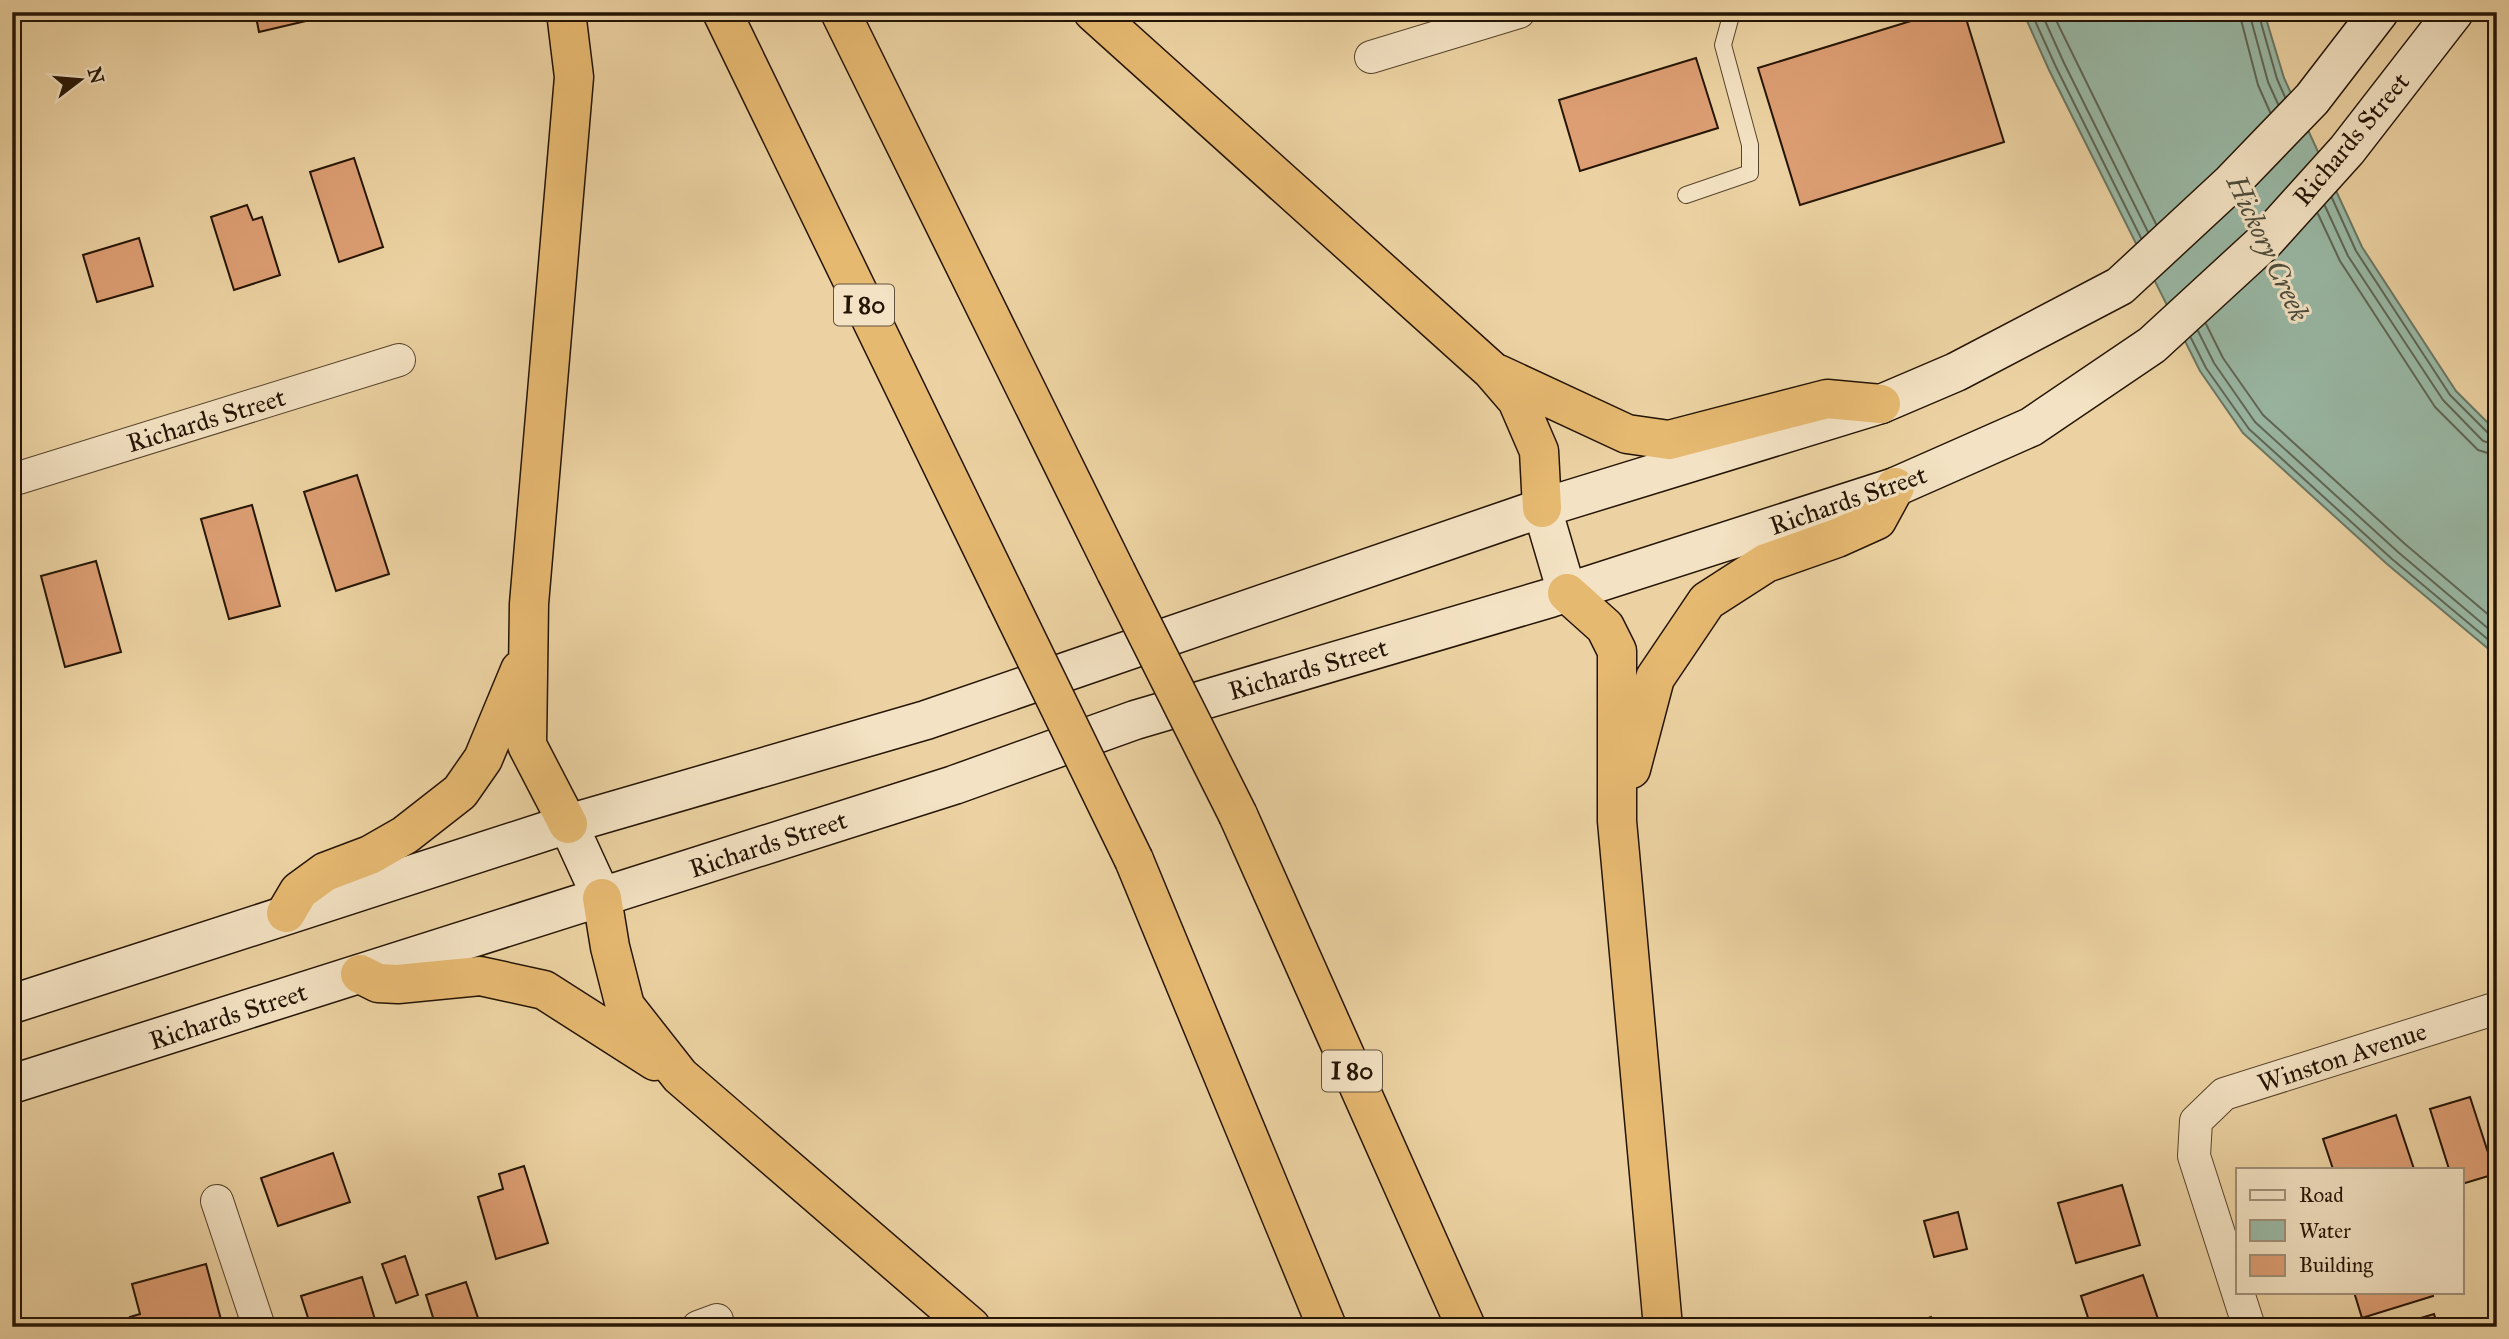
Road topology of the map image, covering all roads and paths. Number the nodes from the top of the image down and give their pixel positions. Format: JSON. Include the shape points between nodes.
{"nodes":[{"id":1,"x":566,"y":12,"type":"edge"},
{"id":2,"x":722,"y":12,"type":"edge"},
{"id":3,"x":840,"y":12,"type":"edge"},
{"id":4,"x":1093,"y":12,"type":"edge"},
{"id":5,"x":1519,"y":12,"type":"edge"},
{"id":6,"x":1732,"y":12,"type":"edge"},
{"id":7,"x":2379,"y":12,"type":"edge"},
{"id":8,"x":2454,"y":12,"type":"edge"},
{"id":9,"x":1371,"y":57,"type":"dead end"},
{"id":10,"x":1686,"y":195,"type":"dead end"},
{"id":11,"x":399,"y":360,"type":"dead end"},
{"id":12,"x":1492,"y":372,"type":"junction"},
{"id":13,"x":1881,"y":404,"type":"junction"},
{"id":14,"x":12,"y":480,"type":"edge"},
{"id":15,"x":1895,"y":487,"type":"junction"},
{"id":16,"x":1542,"y":508,"type":"junction"},
{"id":17,"x":1567,"y":593,"type":"junction"},
{"id":18,"x":529,"y":648,"type":"junction"},
{"id":19,"x":1617,"y":821,"type":"junction"},
{"id":20,"x":568,"y":824,"type":"junction"},
{"id":21,"x":602,"y":898,"type":"junction"},
{"id":22,"x":286,"y":914,"type":"junction"},
{"id":23,"x":360,"y":974,"type":"junction"},
{"id":24,"x":12,"y":1004,"type":"edge"},
{"id":25,"x":2497,"y":1008,"type":"edge"},
{"id":26,"x":680,"y":1076,"type":"junction"},
{"id":27,"x":12,"y":1084,"type":"edge"},
{"id":28,"x":217,"y":1201,"type":"dead end"},
{"id":29,"x":2236,"y":1287,"type":"edge"},
{"id":30,"x":2238,"y":1294,"type":"edge"},
{"id":31,"x":259,"y":1327,"type":"edge"},
{"id":32,"x":971,"y":1327,"type":"edge"},
{"id":33,"x":1327,"y":1327,"type":"edge"},
{"id":34,"x":1466,"y":1327,"type":"edge"},
{"id":35,"x":1663,"y":1327,"type":"edge"},
{"id":36,"x":2249,"y":1327,"type":"edge"}],
"edges":[{"from":1,"to":18,"type":"highway","via":[[574,77]]},
{"from":2,"to":33,"type":"highway","number":"I 80","bridge":true,"via":[[1133,860]]},
{"from":3,"to":34,"type":"highway","number":"I 80","bridge":true,"via":[[1238,815]]},
{"from":4,"to":12,"type":"highway"},
{"from":5,"to":9,"type":"street"},
{"from":6,"to":10,"type":"lane","via":[[1723,45],[1750,145],[1750,173]]},
{"from":7,"to":13,"type":"street","via":[[2312,99],[2231,183],[2120,286],[1956,372]]},
{"from":8,"to":15,"type":"street","name":"Richards Street","via":[[2347,150],[2264,242],[2152,345],[2031,427]]},
{"from":11,"to":14,"type":"street","name":"Richards Street"},
{"from":12,"to":13,"type":"highway","via":[[1627,434],[1669,440],[1827,399]]},
{"from":12,"to":16,"type":"highway","via":[[1517,400],[1539,451]]},
{"from":13,"to":16,"type":"street"},
{"from":15,"to":17,"type":"street","name":"Richards Street"},
{"from":15,"to":19,"type":"highway","via":[[1877,520],[1766,563],[1707,601],[1655,678]]},
{"from":16,"to":17,"type":"street"},
{"from":16,"to":20,"type":"street","via":[[926,720]]},
{"from":17,"to":19,"type":"highway","via":[[1605,627],[1618,651]]},
{"from":17,"to":21,"type":"street","name":"Richards Street","via":[[1135,720],[954,785]]},
{"from":18,"to":20,"type":"highway","via":[[527,745]]},
{"from":18,"to":22,"type":"highway","via":[[484,759],[460,792],[405,835],[325,872],[299,891]]},
{"from":19,"to":35,"type":"highway"},
{"from":20,"to":21,"type":"street"},
{"from":20,"to":22,"type":"street"},
{"from":21,"to":23,"type":"street","name":"Richards Street"},
{"from":21,"to":26,"type":"highway","via":[[625,1006]]},
{"from":22,"to":24,"type":"street"},
{"from":23,"to":26,"type":"highway","via":[[378,984],[480,976],[544,990]]},
{"from":23,"to":27,"type":"street","name":"Richards Street"},
{"from":25,"to":29,"type":"street","name":"Winston Avenue","via":[[2224,1094],[2196,1121],[2194,1156]]},
{"from":26,"to":32,"type":"highway"},
{"from":28,"to":31,"type":"street"},
{"from":30,"to":36,"type":"street","name":"Winston Avenue"}]}
